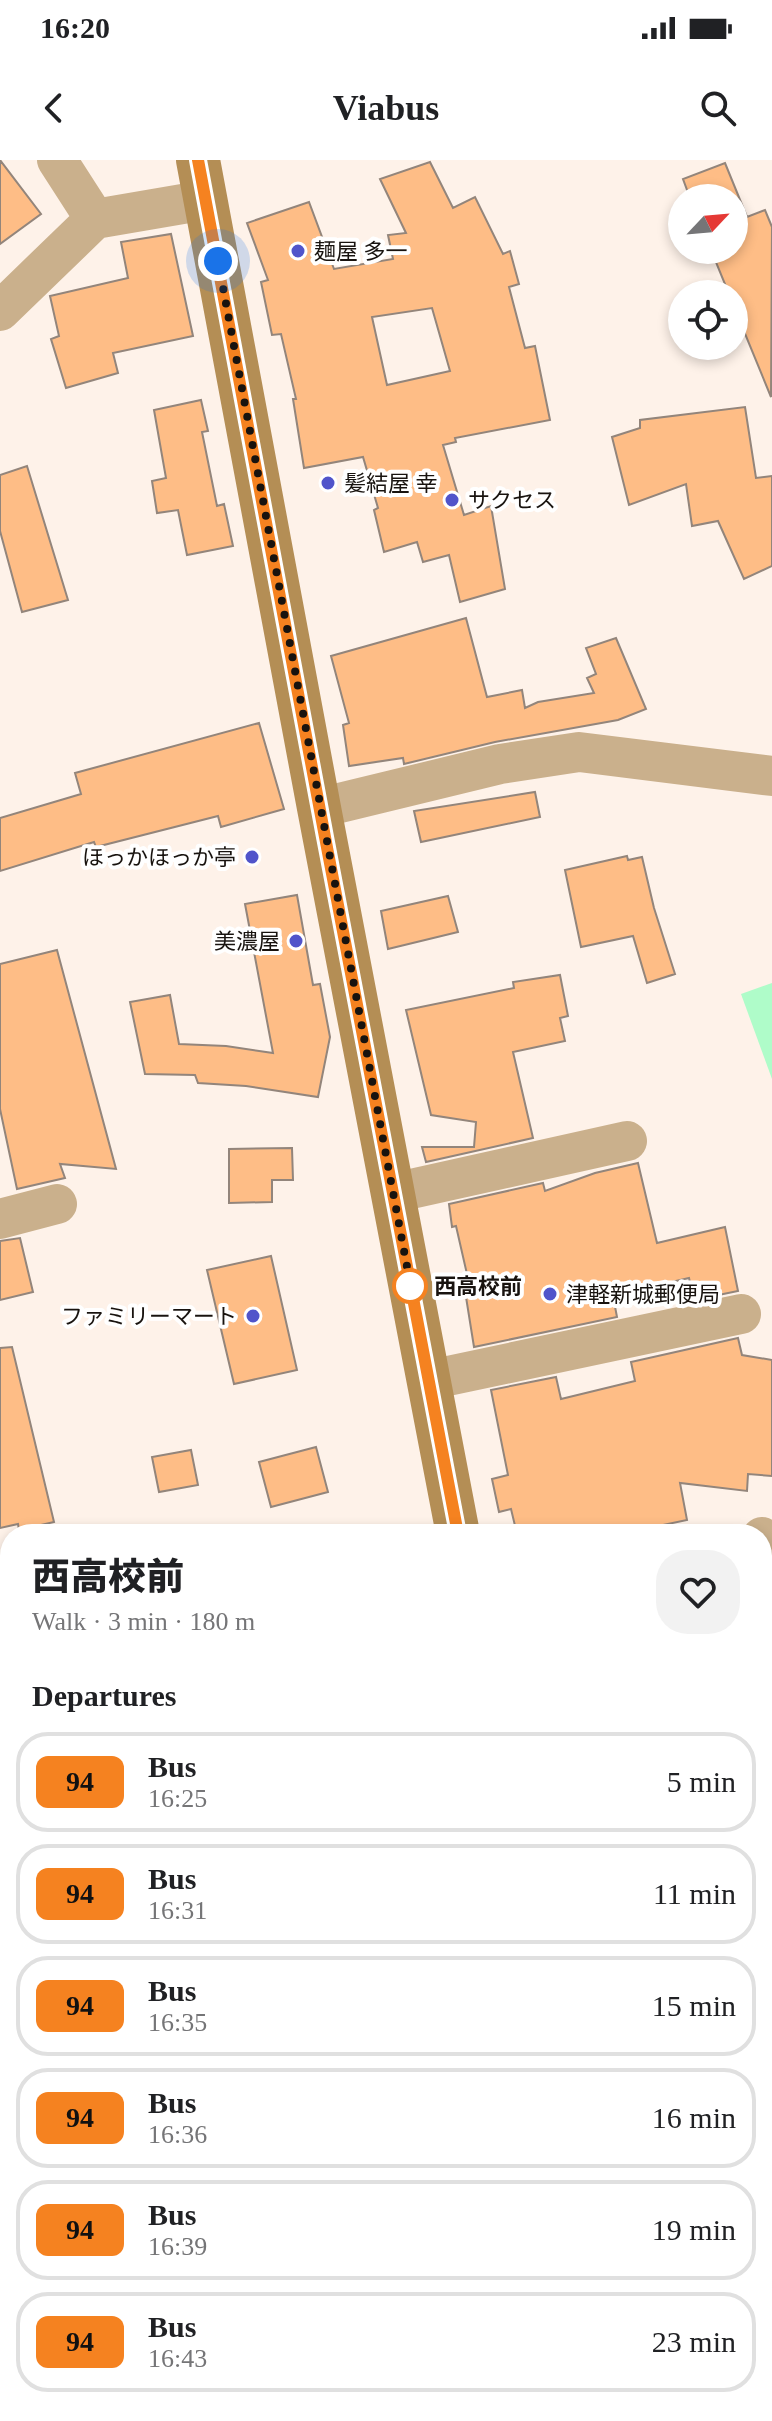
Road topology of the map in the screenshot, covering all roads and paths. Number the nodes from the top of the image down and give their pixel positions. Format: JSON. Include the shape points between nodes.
{"nodes":[{"id":1,"x":57,"y":160,"type":"edge"},
{"id":2,"x":202,"y":180,"type":"edge"},
{"id":3,"x":95,"y":219,"type":"junction"},
{"id":4,"x":0,"y":311,"type":"edge"},
{"id":5,"x":772,"y":776,"type":"edge"},
{"id":6,"x":319,"y":808,"type":"junction"},
{"id":7,"x":627,"y":1141,"type":"dead end"},
{"id":8,"x":393,"y":1193,"type":"junction"},
{"id":9,"x":57,"y":1204,"type":"dead end"},
{"id":10,"x":0,"y":1219,"type":"edge"},
{"id":11,"x":741,"y":1314,"type":"dead end"},
{"id":12,"x":429,"y":1380,"type":"junction"},
{"id":13,"x":456,"y":1524,"type":"edge"}],
"edges":[{"from":1,"to":3,"type":"street"},
{"from":2,"to":3,"type":"street"},
{"from":2,"to":6,"type":"main road"},
{"from":3,"to":4,"type":"street"},
{"from":5,"to":6,"type":"street","via":[[579,752],[500,764]]},
{"from":6,"to":8,"type":"main road"},
{"from":7,"to":8,"type":"street"},
{"from":8,"to":12,"type":"main road"},
{"from":9,"to":10,"type":"street"},
{"from":11,"to":12,"type":"street"},
{"from":12,"to":13,"type":"main road"}]}
